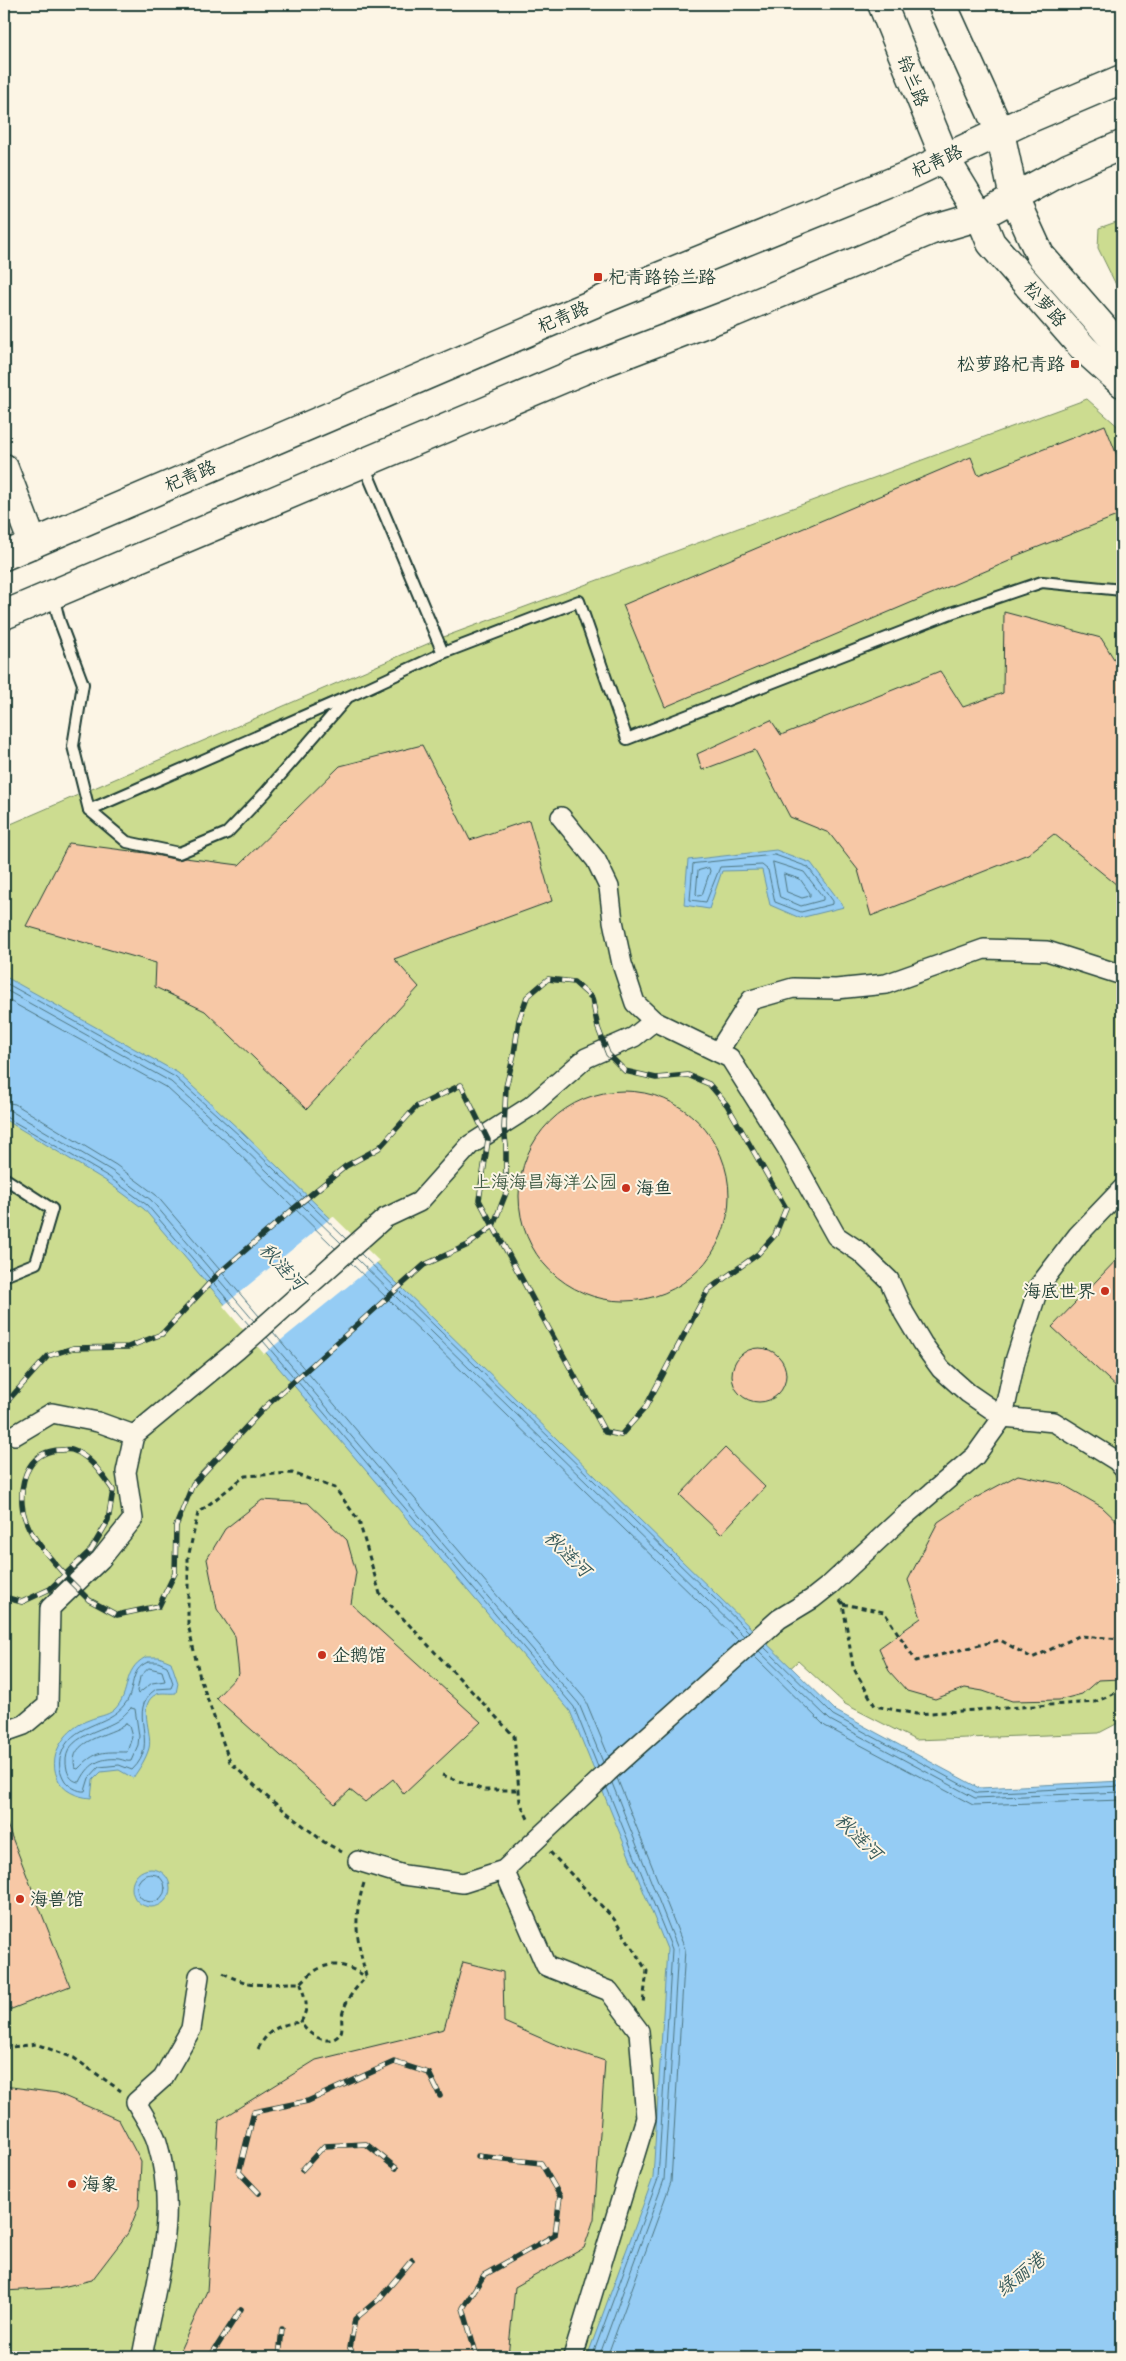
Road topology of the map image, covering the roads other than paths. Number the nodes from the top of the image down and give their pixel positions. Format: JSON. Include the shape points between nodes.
{"nodes":[{"id":1,"x":882,"y":4,"type":"edge"},
{"id":2,"x":942,"y":4,"type":"edge"},
{"id":3,"x":1122,"y":79,"type":"edge"},
{"id":4,"x":1000,"y":132,"type":"junction"},
{"id":5,"x":1122,"y":145,"type":"edge"},
{"id":6,"x":944,"y":158,"type":"junction"},
{"id":7,"x":1014,"y":198,"type":"junction"},
{"id":8,"x":980,"y":216,"type":"junction"},
{"id":9,"x":1122,"y":349,"type":"edge"},
{"id":10,"x":1122,"y":383,"type":"edge"},
{"id":11,"x":363,"y":463,"type":"junction"},
{"id":12,"x":4,"y":468,"type":"edge"},
{"id":13,"x":32,"y":544,"type":"junction"},
{"id":14,"x":4,"y":556,"type":"edge"},
{"id":15,"x":1122,"y":590,"type":"edge"},
{"id":16,"x":52,"y":594,"type":"junction"},
{"id":17,"x":4,"y":615,"type":"edge"},
{"id":18,"x":444,"y":653,"type":"junction"},
{"id":19,"x":348,"y":697,"type":"junction"},
{"id":20,"x":89,"y":810,"type":"junction"},
{"id":21,"x":561,"y":817,"type":"dead end"},
{"id":22,"x":1122,"y":975,"type":"edge"},
{"id":23,"x":654,"y":1021,"type":"junction"},
{"id":24,"x":718,"y":1052,"type":"junction"},
{"id":25,"x":4,"y":1178,"type":"edge"},
{"id":26,"x":1122,"y":1189,"type":"edge"},
{"id":27,"x":4,"y":1276,"type":"edge"},
{"id":28,"x":1003,"y":1418,"type":"junction"},
{"id":29,"x":15,"y":1435,"type":"dead end"},
{"id":30,"x":134,"y":1435,"type":"junction"},
{"id":31,"x":1122,"y":1467,"type":"edge"},
{"id":32,"x":4,"y":1732,"type":"edge"},
{"id":33,"x":364,"y":1863,"type":"road end"},
{"id":34,"x":504,"y":1870,"type":"junction"},
{"id":35,"x":199,"y":1976,"type":"dead end"},
{"id":36,"x":142,"y":2357,"type":"edge"},
{"id":37,"x":573,"y":2357,"type":"edge"}],
"edges":[{"from":1,"to":6,"type":"main road","name":"铃兰路"},
{"from":2,"to":4,"type":"main road"},
{"from":3,"to":4,"type":"main road","name":"杞青路"},
{"from":4,"to":6,"type":"main road","name":"杞青路"},
{"from":4,"to":7,"type":"main road","name":"松萝路"},
{"from":5,"to":7,"type":"main road","via":[[1068,168]]},
{"from":6,"to":8,"type":"main road","name":"铃兰路"},
{"from":6,"to":13,"type":"main road","name":"杞青路","via":[[609,297]]},
{"from":7,"to":8,"type":"main road"},
{"from":7,"to":9,"type":"main road","name":"松萝路","via":[[1040,255]]},
{"from":8,"to":10,"type":"main road","name":"松萝路","via":[[992,242],[1084,349]]},
{"from":8,"to":11,"type":"main road","via":[[932,230],[735,312],[581,371]]},
{"from":11,"to":16,"type":"main road"},
{"from":11,"to":18,"type":"lane"},
{"from":12,"to":13,"type":"main road"},
{"from":13,"to":14,"type":"main road","name":"杞青路"},
{"from":15,"to":18,"type":"lane","via":[[1042,582],[951,613],[627,739],[579,601]]},
{"from":16,"to":17,"type":"main road"},
{"from":16,"to":20,"type":"lane","via":[[83,684],[73,746]]},
{"from":18,"to":19,"type":"lane"},
{"from":19,"to":20,"type":"lane"},
{"from":19,"to":20,"type":"lane","via":[[227,833],[180,852],[127,842]]},
{"from":21,"to":23,"type":"street","via":[[596,860],[609,887],[622,964],[635,1003]]},
{"from":22,"to":24,"type":"street","via":[[1047,951],[984,949],[886,984],[836,989],[793,988],[751,1000]]},
{"from":23,"to":24,"type":"street"},
{"from":23,"to":30,"type":"street","via":[[634,1037],[586,1058],[531,1106],[470,1145],[419,1202],[386,1218],[237,1350]]},
{"from":24,"to":28,"type":"street","via":[[730,1058],[758,1100],[836,1236],[860,1252],[889,1280],[904,1313],[941,1368],[968,1393]]},
{"from":25,"to":27,"type":"lane","via":[[52,1209],[36,1263]]},
{"from":26,"to":28,"type":"street","via":[[1078,1235],[1039,1286],[1015,1361]]},
{"from":28,"to":31,"type":"street","via":[[1054,1422]]},
{"from":28,"to":34,"type":"street","via":[[975,1456],[831,1584],[779,1619]]},
{"from":29,"to":30,"type":"street","via":[[52,1413],[98,1422]]},
{"from":30,"to":32,"type":"street","via":[[126,1472],[133,1520],[101,1559],[50,1608],[48,1705],[24,1726]]},
{"from":33,"to":34,"type":"street","via":[[404,1874],[463,1883]]},
{"from":34,"to":37,"type":"street","via":[[546,1966],[609,1991],[639,2031],[646,2118]]},
{"from":35,"to":36,"type":"street","via":[[191,2029],[163,2078],[136,2102],[157,2141],[166,2181],[166,2237]]}]}
